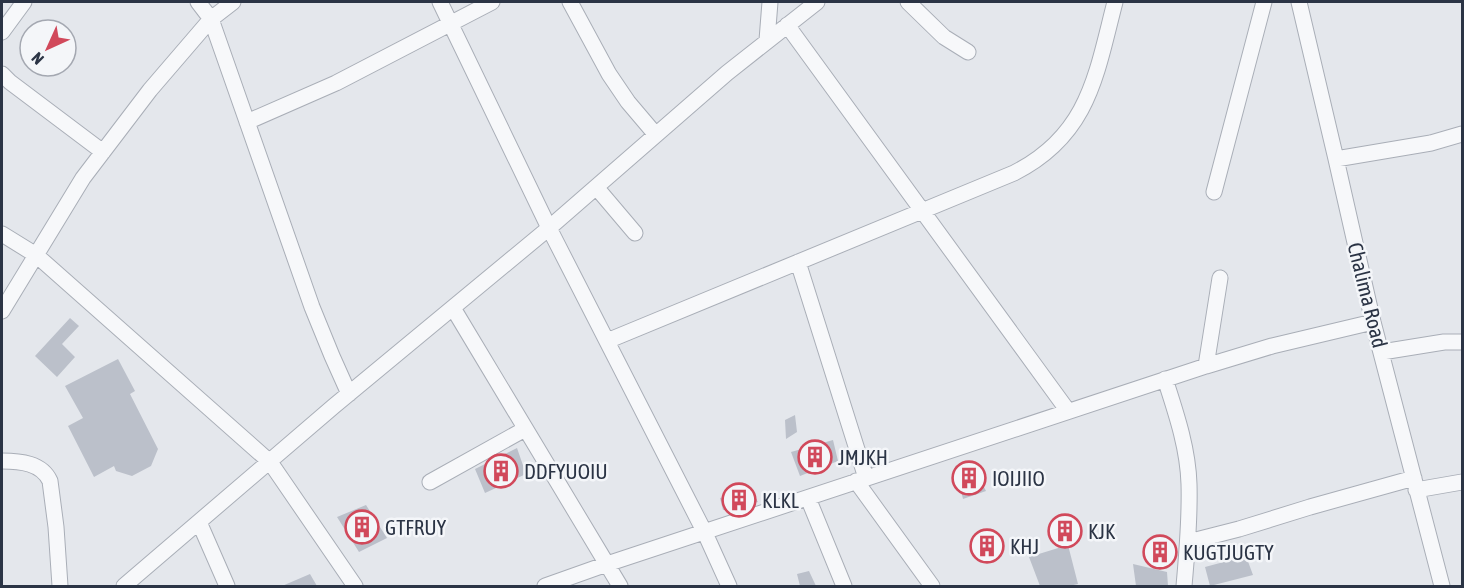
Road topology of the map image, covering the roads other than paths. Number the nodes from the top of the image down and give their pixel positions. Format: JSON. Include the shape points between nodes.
{"nodes":[{"id":1,"x":24,"y":2,"type":"edge"},
{"id":2,"x":198,"y":2,"type":"edge"},
{"id":3,"x":233,"y":2,"type":"edge"},
{"id":4,"x":440,"y":2,"type":"edge"},
{"id":5,"x":492,"y":2,"type":"edge"},
{"id":6,"x":570,"y":2,"type":"edge"},
{"id":7,"x":770,"y":2,"type":"edge"},
{"id":8,"x":817,"y":2,"type":"edge"},
{"id":9,"x":908,"y":2,"type":"edge"},
{"id":10,"x":1114,"y":2,"type":"edge"},
{"id":11,"x":1264,"y":2,"type":"edge"},
{"id":12,"x":1299,"y":2,"type":"edge"},
{"id":13,"x":802,"y":7,"type":"edge"},
{"id":14,"x":211,"y":19,"type":"junction"},
{"id":15,"x":451,"y":23,"type":"junction"},
{"id":16,"x":787,"y":25,"type":"junction"},
{"id":17,"x":2,"y":32,"type":"edge"},
{"id":18,"x":767,"y":40,"type":"junction"},
{"id":19,"x":968,"y":52,"type":"dead end"},
{"id":20,"x":2,"y":74,"type":"edge"},
{"id":21,"x":247,"y":122,"type":"junction"},
{"id":22,"x":1462,"y":134,"type":"edge"},
{"id":23,"x":656,"y":135,"type":"junction"},
{"id":24,"x":103,"y":152,"type":"junction"},
{"id":25,"x":1336,"y":159,"type":"junction"},
{"id":26,"x":596,"y":187,"type":"junction"},
{"id":27,"x":1214,"y":192,"type":"dead end"},
{"id":28,"x":922,"y":210,"type":"junction"},
{"id":29,"x":549,"y":228,"type":"junction"},
{"id":30,"x":635,"y":233,"type":"dead end"},
{"id":31,"x":2,"y":234,"type":"edge"},
{"id":32,"x":36,"y":255,"type":"junction"},
{"id":33,"x":798,"y":262,"type":"junction"},
{"id":34,"x":1220,"y":278,"type":"dead end"},
{"id":35,"x":453,"y":308,"type":"junction"},
{"id":36,"x":2,"y":311,"type":"edge"},
{"id":37,"x":1373,"y":322,"type":"junction"},
{"id":38,"x":607,"y":341,"type":"junction"},
{"id":39,"x":1462,"y":342,"type":"edge"},
{"id":40,"x":1382,"y":352,"type":"junction"},
{"id":41,"x":1206,"y":366,"type":"junction"},
{"id":42,"x":1165,"y":380,"type":"junction"},
{"id":43,"x":349,"y":394,"type":"junction"},
{"id":44,"x":1068,"y":411,"type":"junction"},
{"id":45,"x":525,"y":429,"type":"junction"},
{"id":46,"x":2,"y":461,"type":"edge"},
{"id":47,"x":270,"y":462,"type":"junction"},
{"id":48,"x":861,"y":480,"type":"junction"},
{"id":49,"x":430,"y":482,"type":"dead end"},
{"id":50,"x":1462,"y":482,"type":"edge"},
{"id":51,"x":1415,"y":484,"type":"junction"},
{"id":52,"x":808,"y":498,"type":"junction"},
{"id":53,"x":200,"y":522,"type":"junction"},
{"id":54,"x":705,"y":533,"type":"junction"},
{"id":55,"x":1188,"y":542,"type":"junction"},
{"id":56,"x":607,"y":564,"type":"junction"},
{"id":57,"x":60,"y":586,"type":"edge"},
{"id":58,"x":124,"y":586,"type":"edge"},
{"id":59,"x":227,"y":586,"type":"edge"},
{"id":60,"x":355,"y":586,"type":"edge"},
{"id":61,"x":545,"y":586,"type":"edge"},
{"id":62,"x":620,"y":586,"type":"edge"},
{"id":63,"x":729,"y":586,"type":"edge"},
{"id":64,"x":844,"y":586,"type":"edge"},
{"id":65,"x":932,"y":586,"type":"edge"},
{"id":66,"x":1184,"y":586,"type":"edge"},
{"id":67,"x":1442,"y":586,"type":"edge"}],
"edges":[{"from":1,"to":17,"type":"street"},
{"from":2,"to":14,"type":"street"},
{"from":3,"to":14,"type":"street"},
{"from":4,"to":15,"type":"street"},
{"from":5,"to":15,"type":"street"},
{"from":6,"to":23,"type":"street","via":[[609,75]]},
{"from":7,"to":18,"type":"street"},
{"from":8,"to":13,"type":"street"},
{"from":9,"to":19,"type":"street","via":[[944,37]]},
{"from":10,"to":28,"type":"street","via":[[1092,87],[1065,134],[1031,164]]},
{"from":11,"to":27,"type":"street"},
{"from":12,"to":25,"type":"street","name":"Chalima Road"},
{"from":13,"to":16,"type":"street"},
{"from":14,"to":21,"type":"street"},
{"from":14,"to":24,"type":"street"},
{"from":15,"to":21,"type":"street","via":[[336,83]]},
{"from":15,"to":29,"type":"street"},
{"from":16,"to":18,"type":"street"},
{"from":16,"to":28,"type":"street"},
{"from":18,"to":23,"type":"street"},
{"from":20,"to":24,"type":"street"},
{"from":21,"to":43,"type":"street","via":[[312,307]]},
{"from":22,"to":25,"type":"street"},
{"from":23,"to":26,"type":"street"},
{"from":24,"to":32,"type":"street"},
{"from":25,"to":37,"type":"street","name":"Chalima Road"},
{"from":26,"to":29,"type":"street"},
{"from":26,"to":30,"type":"street"},
{"from":28,"to":33,"type":"street"},
{"from":28,"to":44,"type":"street"},
{"from":29,"to":35,"type":"street"},
{"from":29,"to":38,"type":"street"},
{"from":31,"to":32,"type":"street"},
{"from":32,"to":36,"type":"street"},
{"from":32,"to":47,"type":"street"},
{"from":33,"to":38,"type":"street"},
{"from":33,"to":48,"type":"street"},
{"from":34,"to":41,"type":"street"},
{"from":35,"to":43,"type":"street"},
{"from":35,"to":45,"type":"street"},
{"from":37,"to":40,"type":"street","name":"Chalima Road"},
{"from":37,"to":41,"type":"street"},
{"from":38,"to":54,"type":"street"},
{"from":39,"to":40,"type":"street"},
{"from":40,"to":51,"type":"street","name":"Chalima Road"},
{"from":41,"to":42,"type":"street"},
{"from":42,"to":44,"type":"street"},
{"from":42,"to":55,"type":"street","via":[[1186,457]]},
{"from":43,"to":47,"type":"street"},
{"from":44,"to":48,"type":"street"},
{"from":45,"to":49,"type":"street"},
{"from":45,"to":56,"type":"street"},
{"from":46,"to":57,"type":"street","via":[[38,467],[51,481]]},
{"from":47,"to":53,"type":"street"},
{"from":47,"to":60,"type":"street"},
{"from":48,"to":52,"type":"street"},
{"from":48,"to":65,"type":"street"},
{"from":50,"to":51,"type":"street"},
{"from":51,"to":55,"type":"street","via":[[1310,507]]},
{"from":51,"to":67,"type":"street","name":"Chalima Road"},
{"from":52,"to":54,"type":"street"},
{"from":52,"to":64,"type":"street"},
{"from":53,"to":58,"type":"street"},
{"from":53,"to":59,"type":"street"},
{"from":54,"to":56,"type":"street"},
{"from":54,"to":63,"type":"street"},
{"from":55,"to":66,"type":"street"},
{"from":56,"to":61,"type":"street"},
{"from":56,"to":62,"type":"street"}]}
